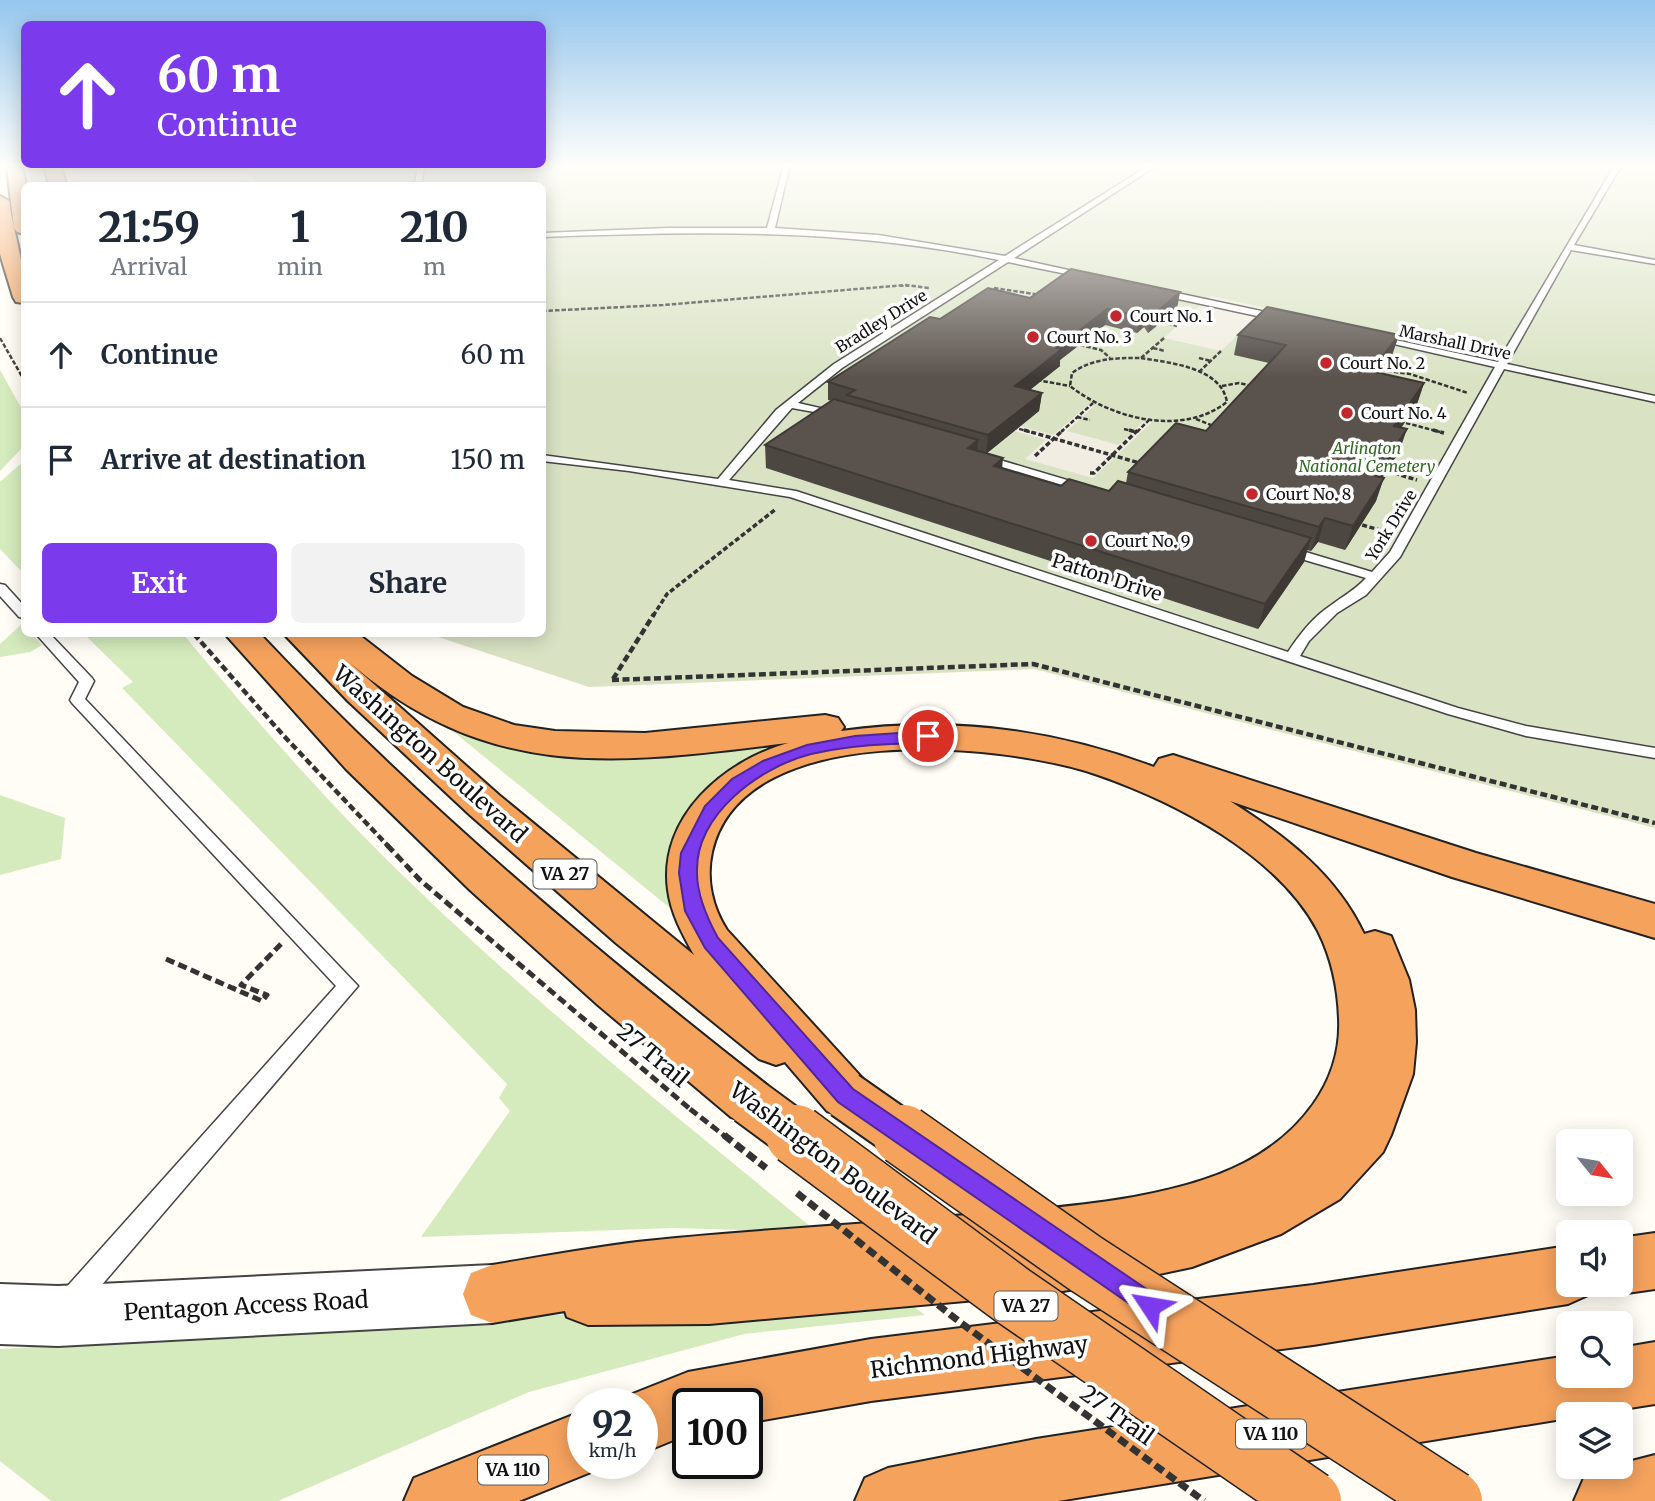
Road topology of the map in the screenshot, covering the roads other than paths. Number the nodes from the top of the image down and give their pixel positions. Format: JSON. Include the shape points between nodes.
{"nodes":[{"id":1,"x":5,"y":238,"type":"edge"},
{"id":2,"x":878,"y":238,"type":"edge"},
{"id":3,"x":1041,"y":238,"type":"edge"},
{"id":4,"x":1574,"y":238,"type":"edge"},
{"id":5,"x":1569,"y":247,"type":"junction"},
{"id":6,"x":0,"y":257,"type":"edge"},
{"id":7,"x":1007,"y":260,"type":"junction"},
{"id":8,"x":1655,"y":262,"type":"edge"},
{"id":9,"x":16,"y":272,"type":"junction"},
{"id":10,"x":1099,"y":280,"type":"edge"},
{"id":11,"x":21,"y":288,"type":"edge"},
{"id":12,"x":1152,"y":291,"type":"edge"},
{"id":13,"x":1286,"y":320,"type":"edge"},
{"id":14,"x":1367,"y":337,"type":"edge"},
{"id":15,"x":1502,"y":367,"type":"junction"},
{"id":16,"x":1655,"y":399,"type":"edge"},
{"id":17,"x":790,"y":404,"type":"junction"},
{"id":18,"x":855,"y":420,"type":"edge"},
{"id":19,"x":971,"y":454,"type":"edge"},
{"id":20,"x":546,"y":459,"type":"edge"},
{"id":21,"x":721,"y":482,"type":"junction"},
{"id":22,"x":1097,"y":492,"type":"edge"},
{"id":23,"x":1266,"y":544,"type":"edge"},
{"id":24,"x":1376,"y":577,"type":"junction"},
{"id":25,"x":0,"y":588,"type":"edge"},
{"id":26,"x":21,"y":611,"type":"edge"},
{"id":27,"x":245,"y":637,"type":"edge"},
{"id":28,"x":304,"y":637,"type":"edge"},
{"id":29,"x":342,"y":637,"type":"edge"},
{"id":30,"x":48,"y":639,"type":"edge"},
{"id":31,"x":1291,"y":658,"type":"junction"},
{"id":32,"x":1655,"y":753,"type":"edge"},
{"id":33,"x":1138,"y":756,"type":"junction"},
{"id":34,"x":1655,"y":920,"type":"edge"},
{"id":35,"x":845,"y":1095,"type":"junction"},
{"id":36,"x":1655,"y":1261,"type":"edge"},
{"id":37,"x":1633,"y":1264,"type":"edge"},
{"id":38,"x":1556,"y":1277,"type":"edge"},
{"id":39,"x":492,"y":1294,"type":"junction"},
{"id":40,"x":0,"y":1314,"type":"edge"},
{"id":41,"x":58,"y":1316,"type":"junction"},
{"id":42,"x":1655,"y":1373,"type":"edge"},
{"id":43,"x":658,"y":1414,"type":"edge"},
{"id":44,"x":567,"y":1450,"type":"edge"},
{"id":45,"x":1655,"y":1488,"type":"edge"},
{"id":46,"x":438,"y":1500,"type":"edge"},
{"id":47,"x":888,"y":1501,"type":"edge"},
{"id":48,"x":1311,"y":1501,"type":"edge"},
{"id":49,"x":1452,"y":1501,"type":"edge"},
{"id":50,"x":1607,"y":1501,"type":"edge"}],
"edges":[{"from":1,"to":9,"type":"highway"},
{"from":2,"to":7,"type":"lane"},
{"from":3,"to":7,"type":"lane","name":"Bradley Drive"},
{"from":4,"to":5,"type":"lane","name":"York Drive"},
{"from":5,"to":8,"type":"lane"},
{"from":5,"to":15,"type":"lane","name":"York Drive"},
{"from":6,"to":9,"type":"highway"},
{"from":7,"to":10,"type":"lane"},
{"from":7,"to":17,"type":"lane","name":"Bradley Drive","via":[[838,366]]},
{"from":9,"to":11,"type":"highway"},
{"from":12,"to":13,"type":"lane"},
{"from":14,"to":15,"type":"lane","name":"Marshall Drive"},
{"from":15,"to":16,"type":"lane","name":"Marshall Drive"},
{"from":15,"to":24,"type":"lane","name":"York Drive","via":[[1405,538]]},
{"from":17,"to":18,"type":"lane"},
{"from":17,"to":21,"type":"lane","name":"Bradley Drive","via":[[756,437]]},
{"from":19,"to":22,"type":"lane"},
{"from":20,"to":21,"type":"lane","name":"Patton Drive"},
{"from":21,"to":31,"type":"lane","name":"Patton Drive","via":[[792,494]]},
{"from":23,"to":24,"type":"lane"},
{"from":24,"to":31,"type":"lane","name":"York Drive","via":[[1332,610]]},
{"from":25,"to":26,"type":"lane"},
{"from":27,"to":48,"type":"highway","name":"Washington Boulevard","number":"VA 27","bridge":true,"via":[[493,888],[643,1017],[1002,1289]]},
{"from":28,"to":35,"type":"highway","name":"Washington Boulevard","number":"VA 27","via":[[473,797],[615,916]]},
{"from":29,"to":33,"type":"highway","via":[[398,685],[442,711],[492,731],[551,743],[661,744],[860,723],[935,720],[1040,730]]},
{"from":30,"to":41,"type":"lane","via":[[87,681],[77,700],[348,986]]},
{"from":31,"to":32,"type":"lane","name":"Patton Drive","via":[[1526,731]]},
{"from":33,"to":34,"type":"highway","via":[[1479,870]]},
{"from":33,"to":39,"type":"highway","via":[[1206,789],[1288,842],[1347,901],[1376,952],[1392,1005],[1386,1088],[1362,1138],[1320,1184],[1224,1231],[1132,1252],[1027,1266],[637,1298]]},
{"from":35,"to":39,"type":"highway","via":[[711,943],[701,929],[690,893],[690,853],[710,810],[753,772],[807,750],[880,738],[976,738],[1063,751],[1139,775],[1217,813],[1289,865],[1339,926],[1358,974],[1364,1024],[1356,1076],[1347,1100],[1314,1144],[1291,1164],[1233,1195],[1125,1226],[636,1271]]},
{"from":35,"to":49,"type":"highway","name":"Washington Boulevard","number":"VA 27","bridge":true,"via":[[1086,1264]]},
{"from":36,"to":37,"type":"highway"},
{"from":38,"to":43,"type":"highway","name":"Richmond Highway","via":[[1313,1315],[871,1370],[688,1403]]},
{"from":39,"to":41,"type":"street","name":"Pentagon Access Road"},
{"from":40,"to":41,"type":"street","name":"Pentagon Access Road"},
{"from":42,"to":47,"type":"highway","number":"VA 110","via":[[1036,1472]]},
{"from":44,"to":46,"type":"highway","number":"VA 110"},
{"from":45,"to":50,"type":"highway"}]}
